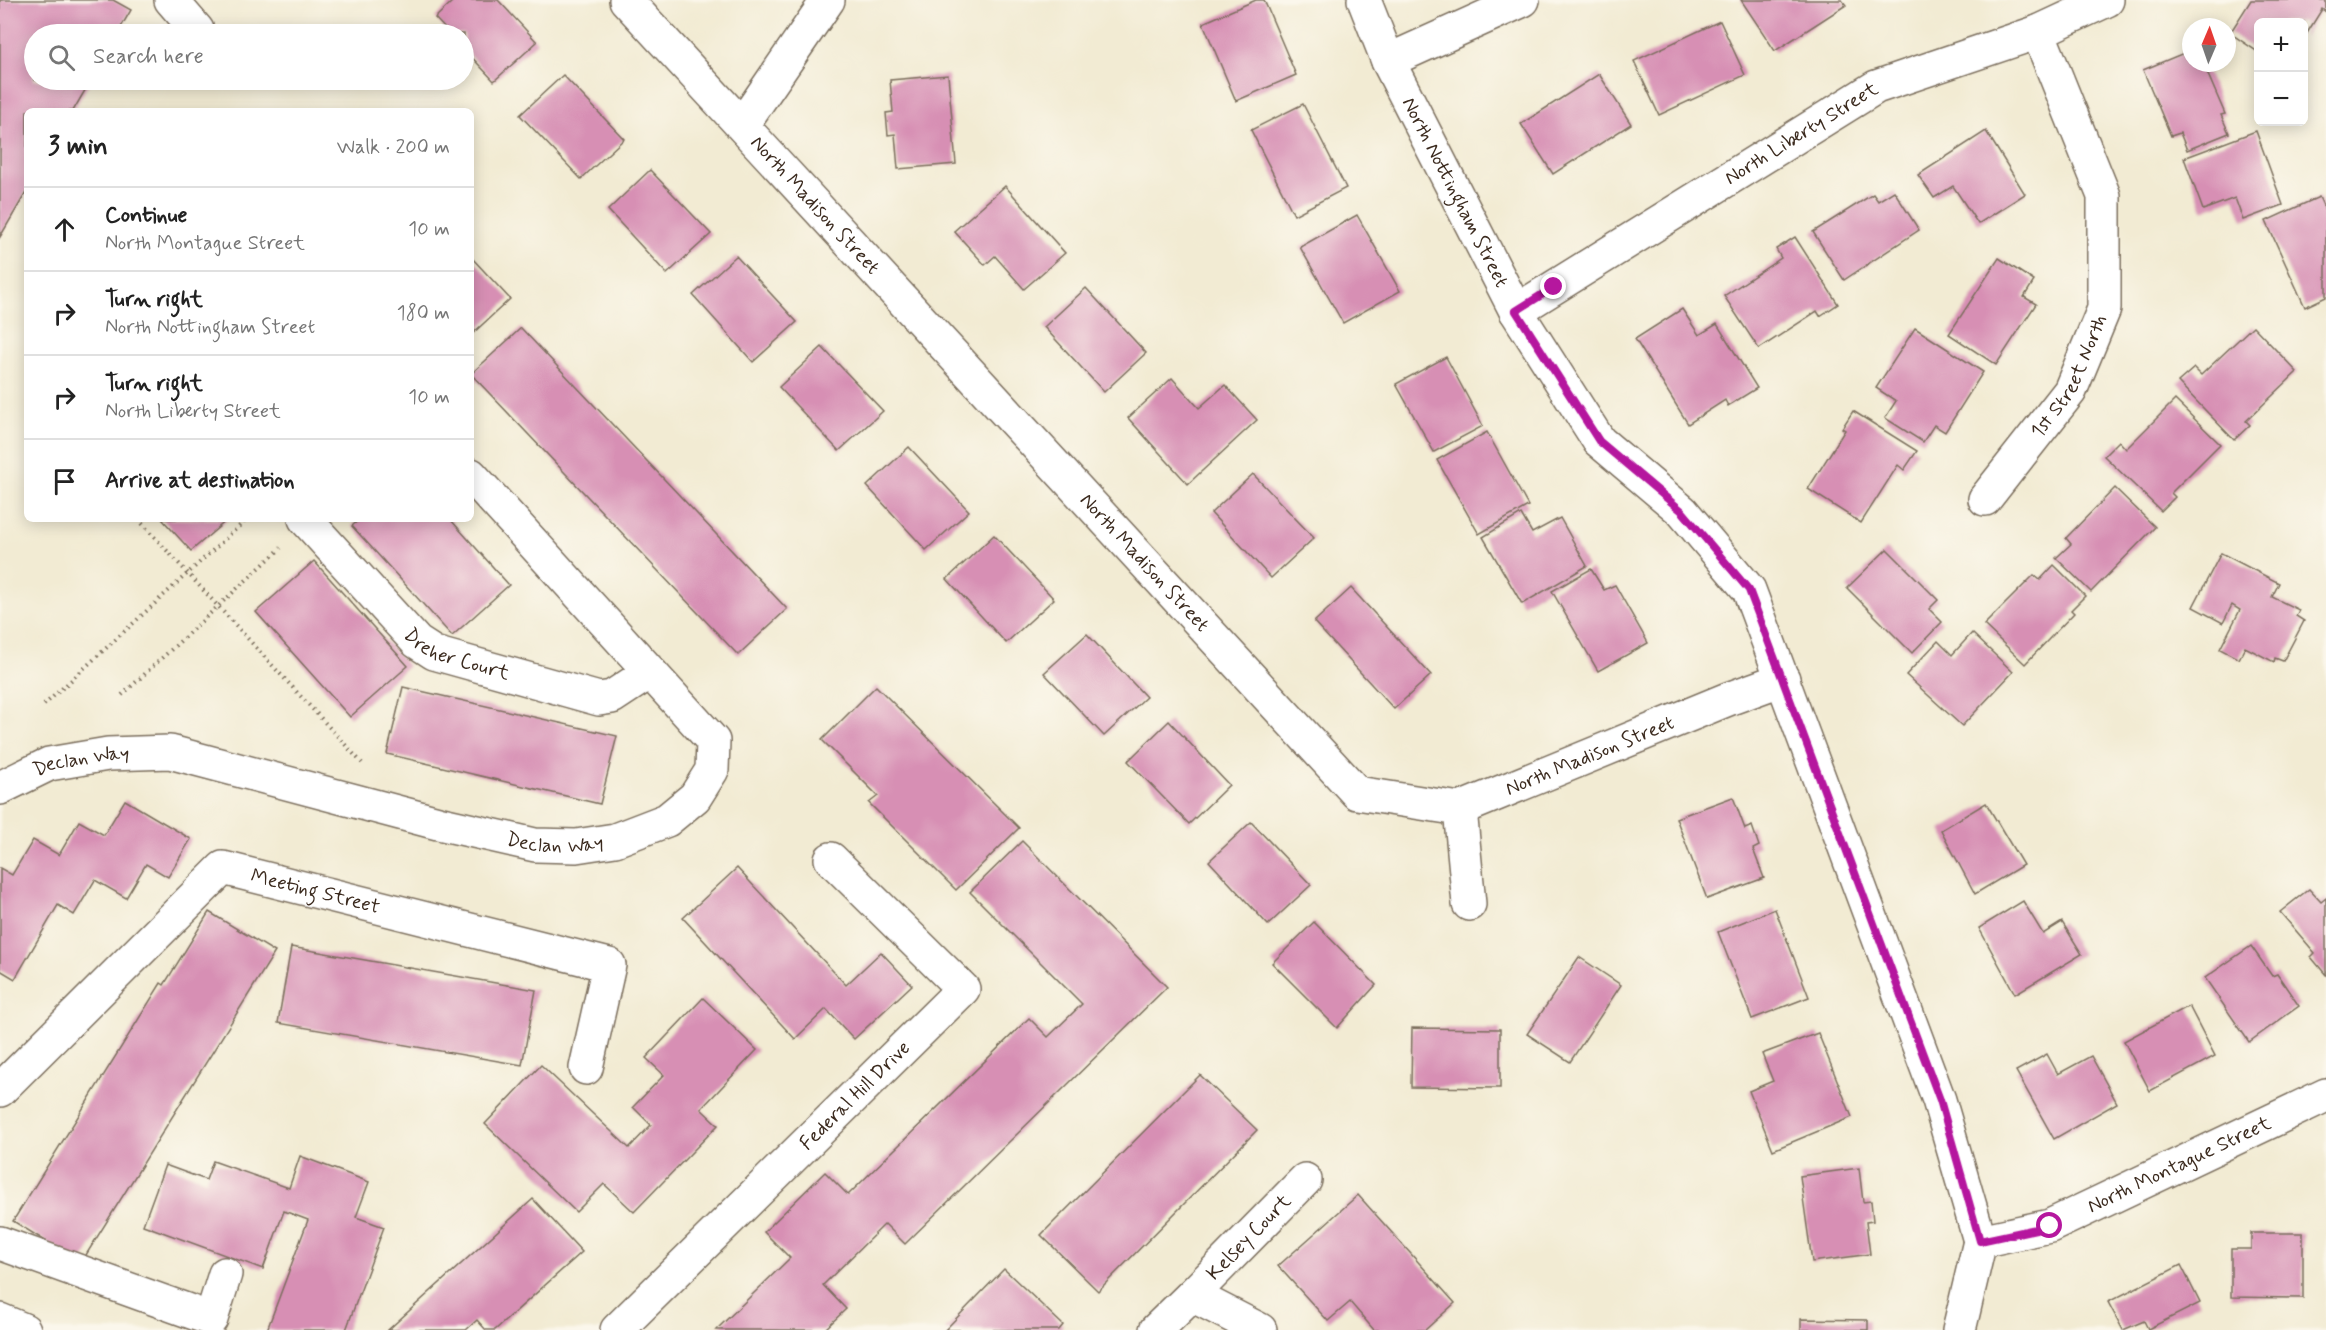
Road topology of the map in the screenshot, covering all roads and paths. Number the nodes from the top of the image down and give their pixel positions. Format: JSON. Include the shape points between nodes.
{"nodes":[{"id":1,"x":171,"y":0,"type":"edge"},
{"id":2,"x":626,"y":0,"type":"edge"},
{"id":3,"x":828,"y":0,"type":"edge"},
{"id":4,"x":1364,"y":0,"type":"edge"},
{"id":5,"x":1523,"y":0,"type":"edge"},
{"id":6,"x":2107,"y":0,"type":"edge"},
{"id":7,"x":192,"y":24,"type":"edge"},
{"id":8,"x":2038,"y":32,"type":"junction"},
{"id":9,"x":1388,"y":61,"type":"junction"},
{"id":10,"x":742,"y":125,"type":"junction"},
{"id":11,"x":1516,"y":311,"type":"junction"},
{"id":12,"x":474,"y":478,"type":"edge"},
{"id":13,"x":1985,"y":499,"type":"dead end"},
{"id":14,"x":141,"y":522,"type":"edge"},
{"id":15,"x":244,"y":522,"type":"edge"},
{"id":16,"x":306,"y":522,"type":"edge"},
{"id":17,"x":308,"y":522,"type":"edge"},
{"id":18,"x":188,"y":573,"type":"junction"},
{"id":19,"x":218,"y":606,"type":"junction"},
{"id":20,"x":650,"y":672,"type":"junction"},
{"id":21,"x":1783,"y":679,"type":"junction"},
{"id":22,"x":122,"y":695,"type":"dead end"},
{"id":23,"x":44,"y":705,"type":"dead end"},
{"id":24,"x":369,"y":770,"type":"dead end"},
{"id":25,"x":0,"y":788,"type":"edge"},
{"id":26,"x":1460,"y":809,"type":"junction"},
{"id":27,"x":831,"y":859,"type":"dead end"},
{"id":28,"x":1468,"y":904,"type":"dead end"},
{"id":29,"x":586,"y":1068,"type":"dead end"},
{"id":30,"x":0,"y":1090,"type":"edge"},
{"id":31,"x":2326,"y":1095,"type":"edge"},
{"id":32,"x":1305,"y":1180,"type":"dead end"},
{"id":33,"x":1980,"y":1241,"type":"junction"},
{"id":34,"x":0,"y":1243,"type":"edge"},
{"id":35,"x":225,"y":1274,"type":"dead end"},
{"id":36,"x":1192,"y":1295,"type":"junction"},
{"id":37,"x":0,"y":1320,"type":"edge"},
{"id":38,"x":24,"y":1330,"type":"edge"},
{"id":39,"x":617,"y":1330,"type":"edge"},
{"id":40,"x":1156,"y":1330,"type":"edge"},
{"id":41,"x":1260,"y":1330,"type":"edge"},
{"id":42,"x":1959,"y":1330,"type":"edge"}],
"edges":[{"from":1,"to":7,"type":"street"},
{"from":2,"to":10,"type":"street","name":"North Madison Street"},
{"from":3,"to":10,"type":"street"},
{"from":4,"to":9,"type":"street","name":"North Nottingham Street"},
{"from":5,"to":9,"type":"street"},
{"from":6,"to":8,"type":"street","name":"North Liberty Street"},
{"from":8,"to":11,"type":"street","name":"North Liberty Street","via":[[1876,87]]},
{"from":8,"to":13,"type":"street","name":"1st Street North","via":[[2104,196],[2104,309],[2070,391]]},
{"from":9,"to":11,"type":"street","name":"North Nottingham Street"},
{"from":10,"to":26,"type":"street","name":"North Madison Street","via":[[1357,793]]},
{"from":11,"to":21,"type":"street","name":"North Nottingham Street","via":[[1599,441],[1682,511],[1749,590]]},
{"from":12,"to":20,"type":"street","name":"Declan Way"},
{"from":14,"to":18,"type":"path"},
{"from":15,"to":18,"type":"path"},
{"from":16,"to":19,"type":"path"},
{"from":17,"to":20,"type":"street","name":"Dreher Court","via":[[417,642],[434,653],[599,699],[612,697]]},
{"from":18,"to":19,"type":"path"},
{"from":18,"to":23,"type":"path"},
{"from":19,"to":22,"type":"path"},
{"from":19,"to":24,"type":"path"},
{"from":20,"to":25,"type":"street","name":"Declan Way","via":[[713,741],[712,770],[695,797],[667,820],[615,840],[576,846],[535,845],[170,752],[108,754],[49,764]]},
{"from":21,"to":26,"type":"street","name":"North Madison Street"},
{"from":21,"to":33,"type":"street","name":"North Nottingham Street","via":[[1940,1100]]},
{"from":26,"to":28,"type":"street"},
{"from":27,"to":39,"type":"street","name":"Federal Hill Drive","via":[[963,990]]},
{"from":29,"to":30,"type":"street","name":"Meeting Street","via":[[609,965],[223,868]]},
{"from":31,"to":33,"type":"street","name":"North Montague Street","via":[[2050,1226]]},
{"from":32,"to":36,"type":"street","name":"Kelsey Court"},
{"from":33,"to":42,"type":"street"},
{"from":34,"to":35,"type":"street","via":[[211,1319]]},
{"from":36,"to":40,"type":"street","name":"Kelsey Court"},
{"from":36,"to":41,"type":"street","name":"Kelsey Court"},
{"from":37,"to":38,"type":"street"}]}
